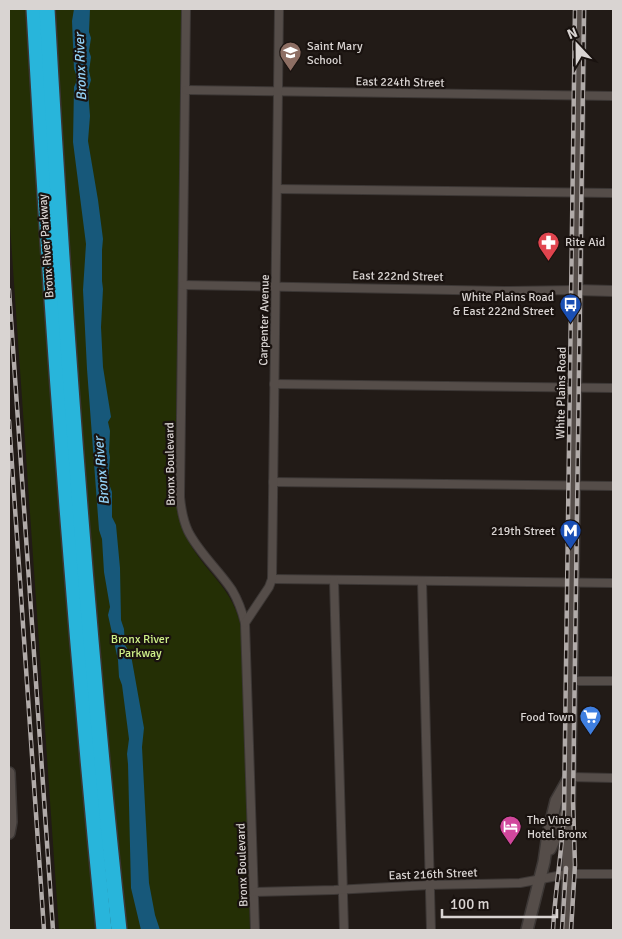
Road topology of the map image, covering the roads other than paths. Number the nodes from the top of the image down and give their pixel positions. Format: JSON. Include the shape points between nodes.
{"nodes":[{"id":1,"x":34,"y":9,"type":"edge"},
{"id":2,"x":47,"y":9,"type":"edge"},
{"id":3,"x":186,"y":9,"type":"edge"},
{"id":4,"x":279,"y":9,"type":"edge"},
{"id":5,"x":580,"y":9,"type":"edge"},
{"id":6,"x":186,"y":90,"type":"junction"},
{"id":7,"x":278,"y":91,"type":"junction"},
{"id":8,"x":579,"y":95,"type":"junction"},
{"id":9,"x":613,"y":96,"type":"edge"},
{"id":10,"x":277,"y":189,"type":"junction"},
{"id":11,"x":578,"y":193,"type":"junction"},
{"id":12,"x":613,"y":194,"type":"edge"},
{"id":13,"x":183,"y":285,"type":"junction"},
{"id":14,"x":275,"y":286,"type":"junction"},
{"id":15,"x":576,"y":290,"type":"junction"},
{"id":16,"x":613,"y":291,"type":"edge"},
{"id":17,"x":274,"y":384,"type":"junction"},
{"id":18,"x":575,"y":388,"type":"junction"},
{"id":19,"x":613,"y":388,"type":"edge"},
{"id":20,"x":273,"y":482,"type":"junction"},
{"id":21,"x":574,"y":485,"type":"junction"},
{"id":22,"x":613,"y":486,"type":"edge"},
{"id":23,"x":272,"y":579,"type":"junction"},
{"id":24,"x":334,"y":580,"type":"junction"},
{"id":25,"x":422,"y":581,"type":"junction"},
{"id":26,"x":572,"y":583,"type":"junction"},
{"id":27,"x":613,"y":583,"type":"edge"},
{"id":28,"x":245,"y":623,"type":"junction"},
{"id":29,"x":571,"y":681,"type":"junction"},
{"id":30,"x":613,"y":681,"type":"edge"},
{"id":31,"x":9,"y":773,"type":"edge"},
{"id":32,"x":570,"y":777,"type":"junction"},
{"id":33,"x":613,"y":778,"type":"edge"},
{"id":34,"x":570,"y":804,"type":"junction"},
{"id":35,"x":9,"y":833,"type":"edge"},
{"id":36,"x":544,"y":862,"type":"junction"},
{"id":37,"x":568,"y":874,"type":"junction"},
{"id":38,"x":613,"y":874,"type":"edge"},
{"id":39,"x":540,"y":880,"type":"junction"},
{"id":40,"x":430,"y":885,"type":"junction"},
{"id":41,"x":342,"y":889,"type":"junction"},
{"id":42,"x":254,"y":892,"type":"junction"},
{"id":43,"x":104,"y":930,"type":"edge"},
{"id":44,"x":118,"y":930,"type":"edge"},
{"id":45,"x":255,"y":930,"type":"edge"},
{"id":46,"x":344,"y":930,"type":"edge"},
{"id":47,"x":431,"y":930,"type":"edge"},
{"id":48,"x":527,"y":930,"type":"edge"},
{"id":49,"x":567,"y":930,"type":"edge"}],
"edges":[{"from":1,"to":43,"type":"highway","name":"Bronx River Parkway","via":[[63,463]]},
{"from":2,"to":44,"type":"highway","name":"Bronx River Parkway","via":[[76,452]]},
{"from":3,"to":6,"type":"street","name":"Bronx Boulevard"},
{"from":4,"to":7,"type":"street","name":"Carpenter Avenue"},
{"from":5,"to":8,"type":"main road","name":"White Plains Road"},
{"from":6,"to":7,"type":"street","name":"East 224th Street"},
{"from":6,"to":13,"type":"street","name":"Bronx Boulevard"},
{"from":7,"to":8,"type":"street","name":"East 224th Street"},
{"from":7,"to":10,"type":"street","name":"Carpenter Avenue"},
{"from":8,"to":9,"type":"street","name":"East 224th Street"},
{"from":8,"to":11,"type":"main road","name":"White Plains Road"},
{"from":10,"to":11,"type":"street"},
{"from":10,"to":14,"type":"street","name":"Carpenter Avenue"},
{"from":11,"to":12,"type":"street"},
{"from":11,"to":15,"type":"main road","name":"White Plains Road"},
{"from":13,"to":14,"type":"street","name":"East 222nd Street"},
{"from":13,"to":28,"type":"street","name":"Bronx Boulevard","via":[[179,489],[182,511],[187,530],[233,592]]},
{"from":14,"to":15,"type":"street","name":"East 222nd Street"},
{"from":14,"to":17,"type":"street","name":"Carpenter Avenue"},
{"from":15,"to":16,"type":"street","name":"East 222nd Street"},
{"from":15,"to":18,"type":"main road","name":"White Plains Road"},
{"from":17,"to":18,"type":"street"},
{"from":17,"to":20,"type":"street","name":"Carpenter Avenue"},
{"from":18,"to":19,"type":"street"},
{"from":18,"to":21,"type":"main road","name":"White Plains Road"},
{"from":20,"to":21,"type":"street"},
{"from":20,"to":23,"type":"street","name":"Carpenter Avenue"},
{"from":21,"to":22,"type":"street"},
{"from":21,"to":26,"type":"main road","name":"White Plains Road"},
{"from":23,"to":24,"type":"street"},
{"from":23,"to":28,"type":"street","name":"Carpenter Avenue"},
{"from":24,"to":25,"type":"street"},
{"from":24,"to":41,"type":"street"},
{"from":25,"to":26,"type":"street"},
{"from":25,"to":40,"type":"street"},
{"from":26,"to":27,"type":"street"},
{"from":26,"to":29,"type":"main road","name":"White Plains Road"},
{"from":28,"to":42,"type":"street","name":"Bronx Boulevard"},
{"from":29,"to":30,"type":"street"},
{"from":29,"to":32,"type":"main road","name":"White Plains Road"},
{"from":31,"to":35,"type":"main road"},
{"from":32,"to":33,"type":"street"},
{"from":32,"to":34,"type":"main road","name":"White Plains Road"},
{"from":32,"to":36,"type":"main road","name":"White Plains Road","via":[[556,802]]},
{"from":34,"to":36,"type":"main road","name":"White Plains Road"},
{"from":34,"to":37,"type":"main road","name":"White Plains Road"},
{"from":36,"to":39,"type":"main road","name":"White Plains Road"},
{"from":37,"to":38,"type":"street","name":"East 216th Street"},
{"from":37,"to":39,"type":"street","name":"East 216th Street"},
{"from":37,"to":49,"type":"main road","name":"White Plains Road"},
{"from":39,"to":40,"type":"street","name":"East 216th Street"},
{"from":39,"to":48,"type":"main road","name":"White Plains Road"},
{"from":40,"to":41,"type":"street","name":"East 216th Street"},
{"from":40,"to":47,"type":"street"},
{"from":41,"to":42,"type":"street","name":"East 216th Street"},
{"from":41,"to":46,"type":"street"},
{"from":42,"to":45,"type":"street","name":"Bronx Boulevard"}]}
